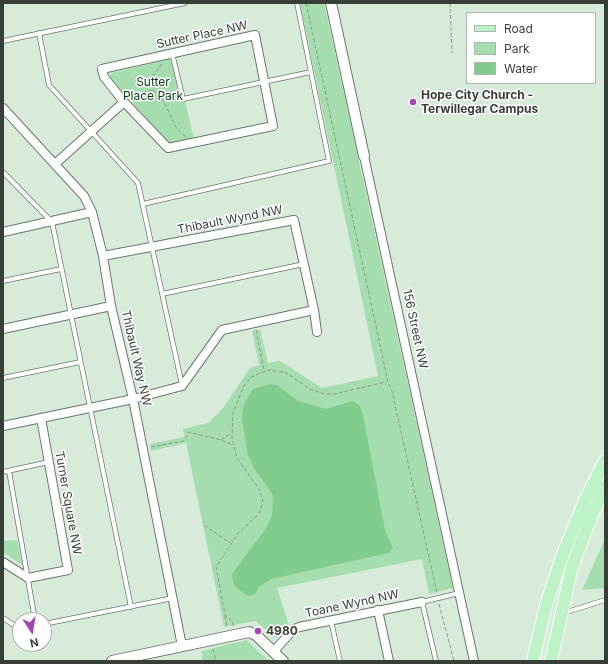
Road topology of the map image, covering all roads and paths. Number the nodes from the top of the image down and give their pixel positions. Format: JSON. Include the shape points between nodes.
{"nodes":[{"id":1,"x":185,"y":3,"type":"edge"},
{"id":2,"x":297,"y":3,"type":"edge"},
{"id":3,"x":306,"y":3,"type":"edge"},
{"id":4,"x":332,"y":3,"type":"edge"},
{"id":5,"x":450,"y":3,"type":"edge"},
{"id":6,"x":39,"y":33,"type":"junction"},
{"id":7,"x":3,"y":41,"type":"edge"},
{"id":8,"x":172,"y":53,"type":"junction"},
{"id":9,"x":452,"y":53,"type":"dead end"},
{"id":10,"x":163,"y":64,"type":"dead end"},
{"id":11,"x":311,"y":72,"type":"junction"},
{"id":12,"x":265,"y":83,"type":"junction"},
{"id":13,"x":153,"y":90,"type":"junction"},
{"id":14,"x":134,"y":100,"type":"dead end"},
{"id":15,"x":124,"y":102,"type":"junction"},
{"id":16,"x":3,"y":108,"type":"edge"},
{"id":17,"x":91,"y":133,"type":"junction"},
{"id":18,"x":187,"y":138,"type":"dead end"},
{"id":19,"x":364,"y":156,"type":"joint"},
{"id":20,"x":55,"y":164,"type":"junction"},
{"id":21,"x":3,"y":172,"type":"edge"},
{"id":22,"x":143,"y":204,"type":"junction"},
{"id":23,"x":92,"y":212,"type":"junction"},
{"id":24,"x":52,"y":222,"type":"junction"},
{"id":25,"x":3,"y":232,"type":"edge"},
{"id":26,"x":151,"y":248,"type":"junction"},
{"id":27,"x":103,"y":256,"type":"junction"},
{"id":28,"x":304,"y":264,"type":"junction"},
{"id":29,"x":61,"y":269,"type":"junction"},
{"id":30,"x":3,"y":281,"type":"edge"},
{"id":31,"x":162,"y":294,"type":"junction"},
{"id":32,"x":111,"y":306,"type":"junction"},
{"id":33,"x":314,"y":310,"type":"junction"},
{"id":34,"x":71,"y":314,"type":"junction"},
{"id":35,"x":255,"y":322,"type":"junction"},
{"id":36,"x":3,"y":329,"type":"edge"},
{"id":37,"x":317,"y":332,"type":"dead end"},
{"id":38,"x":80,"y":362,"type":"junction"},
{"id":39,"x":264,"y":370,"type":"junction"},
{"id":40,"x":3,"y":378,"type":"edge"},
{"id":41,"x":388,"y":382,"type":"junction"},
{"id":42,"x":182,"y":386,"type":"junction"},
{"id":43,"x":133,"y":399,"type":"junction"},
{"id":44,"x":90,"y":409,"type":"junction"},
{"id":45,"x":41,"y":418,"type":"junction"},
{"id":46,"x":3,"y":426,"type":"edge"},
{"id":47,"x":231,"y":434,"type":"junction"},
{"id":48,"x":221,"y":440,"type":"junction"},
{"id":49,"x":233,"y":445,"type":"junction"},
{"id":50,"x":142,"y":449,"type":"junction"},
{"id":51,"x":605,"y":461,"type":"edge"},
{"id":52,"x":49,"y":462,"type":"junction"},
{"id":53,"x":10,"y":471,"type":"junction"},
{"id":54,"x":3,"y":472,"type":"edge"},
{"id":55,"x":605,"y":486,"type":"edge"},
{"id":56,"x":204,"y":525,"type":"dead end"},
{"id":57,"x":231,"y":544,"type":"junction"},
{"id":58,"x":3,"y":562,"type":"edge"},
{"id":59,"x":28,"y":578,"type":"junction"},
{"id":60,"x":459,"y":593,"type":"junction"},
{"id":61,"x":173,"y":598,"type":"junction"},
{"id":62,"x":438,"y":598,"type":"junction"},
{"id":63,"x":605,"y":600,"type":"edge"},
{"id":64,"x":422,"y":602,"type":"junction"},
{"id":65,"x":131,"y":607,"type":"junction"},
{"id":66,"x":378,"y":610,"type":"junction"},
{"id":67,"x":34,"y":612,"type":"edge"},
{"id":68,"x":225,"y":615,"type":"junction"},
{"id":69,"x":560,"y":615,"type":"junction"},
{"id":70,"x":3,"y":618,"type":"edge"},
{"id":71,"x":331,"y":620,"type":"junction"},
{"id":72,"x":52,"y":622,"type":"edge"},
{"id":73,"x":12,"y":624,"type":"edge"},
{"id":74,"x":234,"y":626,"type":"dead end"},
{"id":75,"x":227,"y":628,"type":"dead end"},
{"id":76,"x":182,"y":646,"type":"junction"},
{"id":77,"x":212,"y":649,"type":"dead end"},
{"id":78,"x":273,"y":652,"type":"junction"},
{"id":79,"x":112,"y":661,"type":"edge"},
{"id":80,"x":216,"y":661,"type":"edge"},
{"id":81,"x":283,"y":661,"type":"edge"},
{"id":82,"x":340,"y":661,"type":"edge"},
{"id":83,"x":389,"y":661,"type":"edge"},
{"id":84,"x":436,"y":661,"type":"edge"},
{"id":85,"x":454,"y":661,"type":"edge"},
{"id":86,"x":474,"y":661,"type":"edge"},
{"id":87,"x":533,"y":661,"type":"edge"},
{"id":88,"x":551,"y":661,"type":"edge"}],
"edges":[{"from":1,"to":6,"type":"lane"},
{"from":2,"to":11,"type":"lane"},
{"from":3,"to":41,"type":"path"},
{"from":4,"to":19,"type":"street","name":"156 Street NW"},
{"from":5,"to":9,"type":"path"},
{"from":6,"to":7,"type":"lane"},
{"from":6,"to":17,"type":"lane","via":[[49,85]]},
{"from":8,"to":12,"type":"lane","via":[[183,99]]},
{"from":8,"to":12,"type":"street","name":"Sutter Place NW","via":[[255,35]]},
{"from":8,"to":15,"type":"street","name":"Sutter Place NW","via":[[102,69],[104,77]]},
{"from":10,"to":13,"type":"path","via":[[153,76]]},
{"from":11,"to":12,"type":"lane"},
{"from":11,"to":22,"type":"lane","via":[[329,161]]},
{"from":12,"to":15,"type":"street","name":"Sutter Place NW","via":[[273,126],[168,148]]},
{"from":13,"to":14,"type":"path","via":[[143,92]]},
{"from":13,"to":18,"type":"path","via":[[162,98],[177,129]]},
{"from":15,"to":17,"type":"street"},
{"from":16,"to":20,"type":"street","name":"Thibault Way NW"},
{"from":17,"to":20,"type":"street"},
{"from":17,"to":22,"type":"lane","via":[[138,183]]},
{"from":19,"to":60,"type":"street","name":"156 Street NW"},
{"from":20,"to":23,"type":"street","name":"Thibault Way NW","via":[[84,196]]},
{"from":21,"to":24,"type":"lane"},
{"from":22,"to":26,"type":"lane"},
{"from":23,"to":24,"type":"street"},
{"from":23,"to":27,"type":"street","name":"Thibault Way NW"},
{"from":24,"to":25,"type":"street"},
{"from":24,"to":29,"type":"lane"},
{"from":26,"to":27,"type":"street","name":"Thibault Wynd NW"},
{"from":26,"to":28,"type":"street","name":"Thibault Wynd NW","via":[[294,220]]},
{"from":26,"to":31,"type":"lane"},
{"from":27,"to":32,"type":"street","name":"Thibault Way NW"},
{"from":28,"to":31,"type":"lane"},
{"from":28,"to":33,"type":"street","name":"Thibault Wynd NW"},
{"from":29,"to":30,"type":"lane"},
{"from":29,"to":34,"type":"lane"},
{"from":31,"to":42,"type":"lane"},
{"from":32,"to":34,"type":"street"},
{"from":32,"to":43,"type":"street","name":"Thibault Way NW"},
{"from":33,"to":35,"type":"street"},
{"from":33,"to":37,"type":"street","name":"Thibault Wynd NW"},
{"from":34,"to":36,"type":"street"},
{"from":34,"to":38,"type":"lane"},
{"from":35,"to":39,"type":"path"},
{"from":35,"to":42,"type":"street","via":[[222,330]]},
{"from":38,"to":40,"type":"lane"},
{"from":38,"to":44,"type":"lane"},
{"from":39,"to":41,"type":"path","via":[[285,372],[310,389],[324,394]]},
{"from":39,"to":47,"type":"path","via":[[251,377],[244,386],[233,412]]},
{"from":41,"to":62,"type":"path"},
{"from":42,"to":43,"type":"street"},
{"from":43,"to":44,"type":"street"},
{"from":43,"to":50,"type":"street","name":"Thibault Way NW"},
{"from":44,"to":45,"type":"street"},
{"from":44,"to":65,"type":"lane"},
{"from":45,"to":46,"type":"street"},
{"from":45,"to":52,"type":"street","name":"Turner Square NW"},
{"from":47,"to":48,"type":"path"},
{"from":47,"to":49,"type":"path"},
{"from":48,"to":49,"type":"path"},
{"from":48,"to":50,"type":"path","via":[[189,432],[184,441]]},
{"from":49,"to":57,"type":"path","via":[[240,464],[259,490],[263,501],[257,518],[242,529]]},
{"from":50,"to":61,"type":"street","name":"Thibault Way NW"},
{"from":51,"to":87,"type":"main road","via":[[586,498],[563,554],[546,605]]},
{"from":52,"to":53,"type":"lane"},
{"from":52,"to":59,"type":"street","name":"Turner Square NW","via":[[68,570]]},
{"from":53,"to":54,"type":"lane"},
{"from":53,"to":59,"type":"lane"},
{"from":55,"to":69,"type":"main road","via":[[590,517],[572,567]]},
{"from":56,"to":57,"type":"path"},
{"from":57,"to":68,"type":"path","via":[[215,570]]},
{"from":58,"to":59,"type":"street"},
{"from":59,"to":67,"type":"lane"},
{"from":60,"to":62,"type":"lane"},
{"from":60,"to":86,"type":"street","name":"156 Street NW"},
{"from":61,"to":65,"type":"lane"},
{"from":61,"to":76,"type":"street","name":"Thibault Way NW"},
{"from":62,"to":64,"type":"lane"},
{"from":62,"to":85,"type":"path"},
{"from":63,"to":69,"type":"lane"},
{"from":64,"to":66,"type":"street","name":"Toane Wynd NW"},
{"from":64,"to":84,"type":"lane"},
{"from":65,"to":72,"type":"lane"},
{"from":66,"to":71,"type":"street","name":"Toane Wynd NW"},
{"from":66,"to":83,"type":"street"},
{"from":68,"to":74,"type":"path"},
{"from":68,"to":75,"type":"path"},
{"from":69,"to":88,"type":"main road"},
{"from":70,"to":73,"type":"lane"},
{"from":71,"to":78,"type":"street","name":"Toane Wynd NW","via":[[293,630]]},
{"from":71,"to":82,"type":"lane"},
{"from":76,"to":78,"type":"street","via":[[249,632]]},
{"from":76,"to":79,"type":"street"},
{"from":77,"to":80,"type":"path"},
{"from":78,"to":81,"type":"street"}]}
